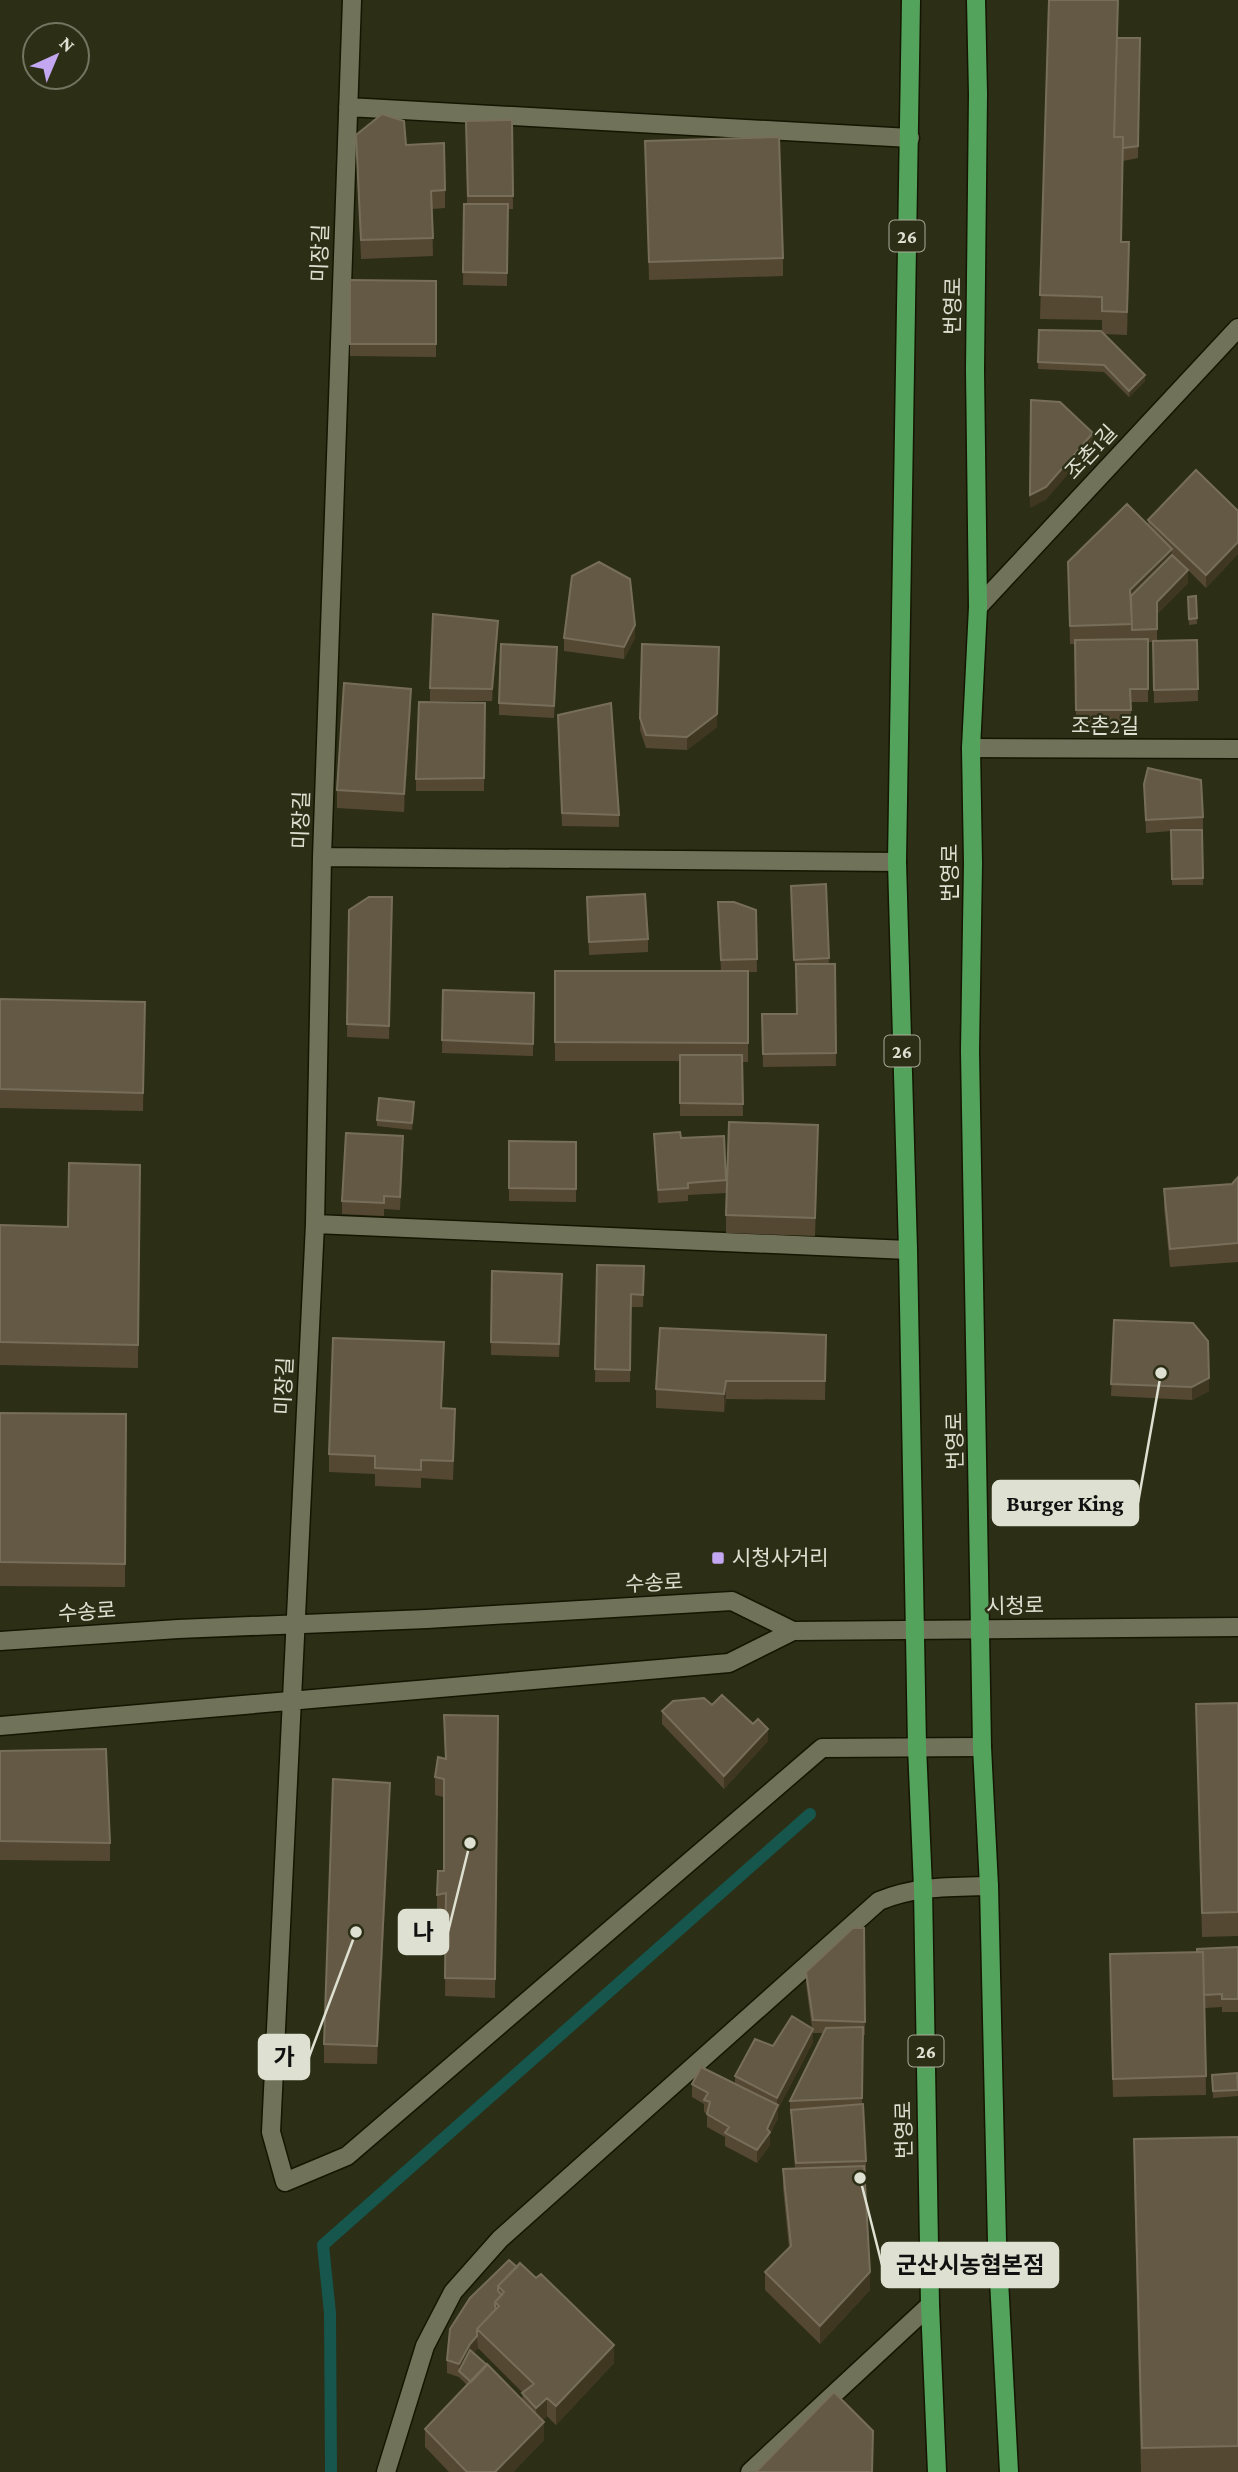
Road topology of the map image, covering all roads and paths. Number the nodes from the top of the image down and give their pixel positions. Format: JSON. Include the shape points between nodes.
{"nodes":[{"id":1,"x":352,"y":0,"type":"edge"},
{"id":2,"x":911,"y":0,"type":"edge"},
{"id":3,"x":976,"y":0,"type":"edge"},
{"id":4,"x":348,"y":107,"type":"junction"},
{"id":5,"x":910,"y":138,"type":"junction"},
{"id":6,"x":1238,"y":328,"type":"edge"},
{"id":7,"x":978,"y":607,"type":"junction"},
{"id":8,"x":971,"y":748,"type":"junction"},
{"id":9,"x":1238,"y":749,"type":"edge"},
{"id":10,"x":322,"y":857,"type":"junction"},
{"id":11,"x":897,"y":862,"type":"junction"},
{"id":12,"x":315,"y":1224,"type":"junction"},
{"id":13,"x":908,"y":1250,"type":"junction"},
{"id":14,"x":1238,"y":1627,"type":"edge"},
{"id":15,"x":982,"y":1629,"type":"junction"},
{"id":16,"x":915,"y":1630,"type":"junction"},
{"id":17,"x":793,"y":1631,"type":"junction"},
{"id":18,"x":295,"y":1633,"type":"junction"},
{"id":19,"x":0,"y":1641,"type":"edge"},
{"id":20,"x":292,"y":1701,"type":"junction"},
{"id":21,"x":0,"y":1726,"type":"edge"},
{"id":22,"x":918,"y":1746,"type":"junction"},
{"id":23,"x":982,"y":1747,"type":"junction"},
{"id":24,"x":989,"y":1886,"type":"junction"},
{"id":25,"x":923,"y":1888,"type":"junction"},
{"id":26,"x":930,"y":2305,"type":"junction"},
{"id":27,"x":386,"y":2472,"type":"edge"},
{"id":28,"x":750,"y":2472,"type":"edge"},
{"id":29,"x":937,"y":2472,"type":"edge"},
{"id":30,"x":1009,"y":2472,"type":"edge"}],
"edges":[{"from":1,"to":4,"type":"street","name":"미장길"},
{"from":2,"to":5,"type":"main road","name":"번영로","number":"26"},
{"from":3,"to":7,"type":"main road","name":"번영로"},
{"from":4,"to":5,"type":"street"},
{"from":4,"to":10,"type":"street","name":"미장길"},
{"from":5,"to":11,"type":"main road","name":"번영로","number":"26"},
{"from":6,"to":7,"type":"street","name":"조촌1길"},
{"from":7,"to":8,"type":"main road","name":"번영로"},
{"from":8,"to":9,"type":"street","name":"조촌2길"},
{"from":8,"to":15,"type":"main road","name":"번영로","via":[[970,1051]]},
{"from":10,"to":11,"type":"street"},
{"from":10,"to":12,"type":"street","name":"미장길"},
{"from":11,"to":13,"type":"main road","name":"번영로","number":"26"},
{"from":12,"to":13,"type":"street"},
{"from":12,"to":18,"type":"street","name":"미장길"},
{"from":13,"to":16,"type":"main road","name":"번영로","number":"26"},
{"from":14,"to":15,"type":"street","name":"시청로"},
{"from":15,"to":16,"type":"street","name":"시청로"},
{"from":15,"to":23,"type":"main road","name":"번영로"},
{"from":16,"to":17,"type":"street","name":"시청로"},
{"from":16,"to":22,"type":"main road","name":"번영로","number":"26"},
{"from":17,"to":18,"type":"street","name":"수송로","via":[[732,1601]]},
{"from":17,"to":20,"type":"street","via":[[729,1663]]},
{"from":18,"to":19,"type":"street","name":"수송로","via":[[178,1629]]},
{"from":18,"to":20,"type":"street"},
{"from":20,"to":21,"type":"street"},
{"from":20,"to":22,"type":"street","via":[[271,2132],[285,2182],[347,2155],[822,1748]]},
{"from":22,"to":23,"type":"street"},
{"from":22,"to":25,"type":"main road","name":"번영로","number":"26"},
{"from":23,"to":24,"type":"main road","name":"번영로"},
{"from":24,"to":25,"type":"street"},
{"from":24,"to":30,"type":"main road","name":"번영로"},
{"from":25,"to":26,"type":"main road","name":"번영로","number":"26"},
{"from":25,"to":27,"type":"street","via":[[878,1901],[500,2239],[453,2292],[425,2346]]},
{"from":26,"to":28,"type":"street"},
{"from":26,"to":29,"type":"main road","name":"번영로","number":"26"}]}
